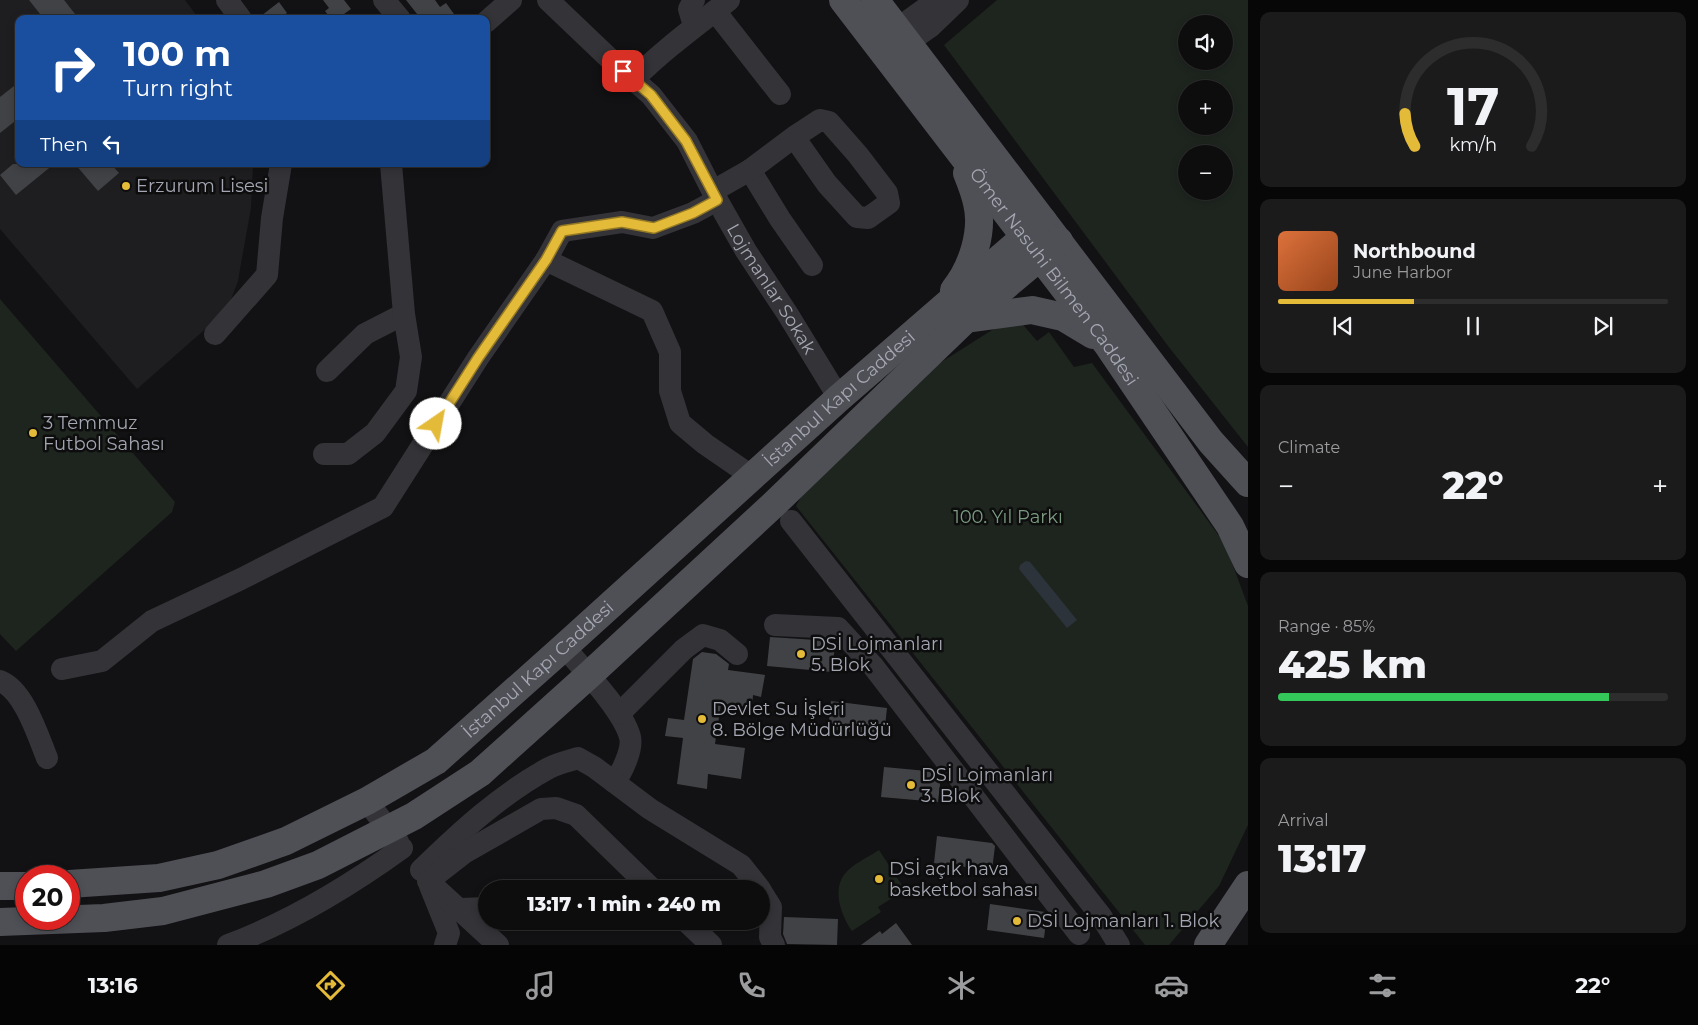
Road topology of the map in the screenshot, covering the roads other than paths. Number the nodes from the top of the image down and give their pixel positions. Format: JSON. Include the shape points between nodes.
{"nodes":[{"id":1,"x":228,"y":0,"type":"edge"},
{"id":2,"x":384,"y":0,"type":"edge"},
{"id":3,"x":511,"y":0,"type":"edge"},
{"id":4,"x":548,"y":0,"type":"edge"},
{"id":5,"x":694,"y":0,"type":"edge"},
{"id":6,"x":843,"y":0,"type":"edge"},
{"id":7,"x":875,"y":0,"type":"edge"},
{"id":8,"x":937,"y":0,"type":"edge"},
{"id":9,"x":958,"y":0,"type":"edge"},
{"id":10,"x":722,"y":6,"type":"edge"},
{"id":11,"x":920,"y":13,"type":"edge"},
{"id":12,"x":238,"y":15,"type":"edge"},
{"id":13,"x":397,"y":15,"type":"edge"},
{"id":14,"x":490,"y":18,"type":"edge"},
{"id":15,"x":694,"y":26,"type":"junction"},
{"id":16,"x":902,"y":36,"type":"junction"},
{"id":17,"x":633,"y":80,"type":"junction"},
{"id":18,"x":780,"y":94,"type":"dead end"},
{"id":19,"x":794,"y":137,"type":"dead end"},
{"id":20,"x":962,"y":157,"type":"junction"},
{"id":21,"x":280,"y":167,"type":"edge"},
{"id":22,"x":391,"y":167,"type":"edge"},
{"id":23,"x":750,"y":170,"type":"junction"},
{"id":24,"x":715,"y":196,"type":"junction"},
{"id":25,"x":1042,"y":239,"type":"junction"},
{"id":26,"x":546,"y":260,"type":"junction"},
{"id":27,"x":812,"y":265,"type":"dead end"},
{"id":28,"x":404,"y":314,"type":"junction"},
{"id":29,"x":933,"y":317,"type":"junction"},
{"id":30,"x":966,"y":319,"type":"junction"},
{"id":31,"x":215,"y":334,"type":"dead end"},
{"id":32,"x":1106,"y":344,"type":"junction"},
{"id":33,"x":327,"y":370,"type":"dead end"},
{"id":34,"x":839,"y":398,"type":"junction"},
{"id":35,"x":324,"y":454,"type":"dead end"},
{"id":36,"x":753,"y":476,"type":"junction"},
{"id":37,"x":1248,"y":483,"type":"edge"},
{"id":38,"x":791,"y":521,"type":"dead end"},
{"id":39,"x":1248,"y":564,"type":"edge"},
{"id":40,"x":775,"y":625,"type":"dead end"},
{"id":41,"x":564,"y":647,"type":"junction"},
{"id":42,"x":737,"y":654,"type":"dead end"},
{"id":43,"x":62,"y":669,"type":"dead end"},
{"id":44,"x":589,"y":675,"type":"junction"},
{"id":45,"x":0,"y":681,"type":"edge"},
{"id":46,"x":620,"y":713,"type":"junction"},
{"id":47,"x":47,"y":758,"type":"dead end"},
{"id":48,"x":614,"y":782,"type":"junction"},
{"id":49,"x":368,"y":801,"type":"junction"},
{"id":50,"x":395,"y":839,"type":"junction"},
{"id":51,"x":424,"y":875,"type":"junction"},
{"id":52,"x":643,"y":880,"type":"edge"},
{"id":53,"x":753,"y":880,"type":"edge"},
{"id":54,"x":80,"y":883,"type":"edge"},
{"id":55,"x":1248,"y":885,"type":"edge"},
{"id":56,"x":0,"y":886,"type":"edge"},
{"id":57,"x":15,"y":886,"type":"edge"},
{"id":58,"x":770,"y":905,"type":"edge"},
{"id":59,"x":478,"y":909,"type":"edge"},
{"id":60,"x":461,"y":910,"type":"junction"},
{"id":61,"x":1101,"y":916,"type":"junction"},
{"id":62,"x":0,"y":922,"type":"edge"},
{"id":63,"x":695,"y":930,"type":"edge"},
{"id":64,"x":1072,"y":939,"type":"edge"},
{"id":65,"x":256,"y":940,"type":"edge"},
{"id":66,"x":228,"y":945,"type":"edge"},
{"id":67,"x":445,"y":945,"type":"edge"},
{"id":68,"x":498,"y":945,"type":"edge"},
{"id":69,"x":711,"y":945,"type":"edge"},
{"id":70,"x":774,"y":945,"type":"edge"},
{"id":71,"x":1119,"y":945,"type":"edge"},
{"id":72,"x":1208,"y":945,"type":"edge"}],
"edges":[{"from":1,"to":12,"type":"street"},
{"from":2,"to":13,"type":"street"},
{"from":3,"to":14,"type":"street"},
{"from":4,"to":17,"type":"street","name":"Lojmanlar Sokak"},
{"from":5,"to":15,"type":"street","via":[[689,9]]},
{"from":6,"to":20,"type":"main road","name":"Ömer Nasuhi Bilmen Caddesi"},
{"from":7,"to":16,"type":"main road","name":"Ömer Nasuhi Bilmen Caddesi"},
{"from":8,"to":11,"type":"street"},
{"from":9,"to":11,"type":"street"},
{"from":10,"to":15,"type":"street"},
{"from":10,"to":18,"type":"street"},
{"from":11,"to":16,"type":"street"},
{"from":15,"to":17,"type":"street"},
{"from":16,"to":25,"type":"main road","name":"Ömer Nasuhi Bilmen Caddesi"},
{"from":17,"to":24,"type":"street","name":"Lojmanlar Sokak","via":[[651,95],[686,141]]},
{"from":19,"to":23,"type":"street"},
{"from":20,"to":25,"type":"main road","name":"Ömer Nasuhi Bilmen Caddesi"},
{"from":20,"to":29,"type":"main road","via":[[978,204],[979,231],[970,262],[957,287]]},
{"from":21,"to":31,"type":"street","via":[[267,275]]},
{"from":22,"to":28,"type":"street"},
{"from":23,"to":24,"type":"street"},
{"from":23,"to":27,"type":"street"},
{"from":24,"to":26,"type":"street","via":[[693,213],[654,228],[622,222],[562,231]]},
{"from":24,"to":34,"type":"street","name":"Lojmanlar Sokak"},
{"from":25,"to":29,"type":"main road"},
{"from":25,"to":30,"type":"main road"},
{"from":25,"to":32,"type":"main road","name":"Ömer Nasuhi Bilmen Caddesi"},
{"from":25,"to":37,"type":"main road","name":"Ömer Nasuhi Bilmen Caddesi"},
{"from":26,"to":36,"type":"street","via":[[652,310],[670,352],[670,391],[680,422],[705,444]]},
{"from":26,"to":43,"type":"street","via":[[478,358],[383,507],[152,621],[102,661]]},
{"from":28,"to":33,"type":"street","via":[[365,334]]},
{"from":28,"to":35,"type":"street","via":[[411,357],[406,391],[375,433],[355,449],[348,454]]},
{"from":29,"to":34,"type":"main road","name":"İstanbul Kapı Caddesi"},
{"from":30,"to":32,"type":"main road","via":[[1032,310],[1063,317]]},
{"from":30,"to":44,"type":"main road"},
{"from":32,"to":39,"type":"main road","name":"Ömer Nasuhi Bilmen Caddesi","via":[[1230,526]]},
{"from":34,"to":36,"type":"main road","name":"İstanbul Kapı Caddesi"},
{"from":36,"to":41,"type":"main road","name":"İstanbul Kapı Caddesi"},
{"from":38,"to":61,"type":"street"},
{"from":40,"to":64,"type":"street","via":[[838,628],[873,666]]},
{"from":41,"to":44,"type":"street"},
{"from":41,"to":49,"type":"main road","name":"İstanbul Kapı Caddesi","via":[[436,761]]},
{"from":42,"to":46,"type":"street","via":[[720,640],[703,635],[684,649]]},
{"from":44,"to":46,"type":"street"},
{"from":44,"to":50,"type":"main road","via":[[480,773],[414,816]]},
{"from":45,"to":47,"type":"street","via":[[8,684],[29,713]]},
{"from":46,"to":48,"type":"street","via":[[630,738],[625,765]]},
{"from":48,"to":51,"type":"street","via":[[578,758],[551,767],[456,835]]},
{"from":48,"to":53,"type":"street","via":[[650,809],[741,865]]},
{"from":49,"to":50,"type":"street"},
{"from":49,"to":54,"type":"main road","name":"İstanbul Kapı Caddesi","via":[[286,841],[218,865],[158,878]]},
{"from":50,"to":51,"type":"street"},
{"from":50,"to":62,"type":"main road","via":[[266,884],[163,910],[104,918]]},
{"from":50,"to":65,"type":"street","via":[[371,871]]},
{"from":51,"to":52,"type":"street","via":[[541,809],[556,808],[576,815]]},
{"from":51,"to":60,"type":"street"},
{"from":51,"to":67,"type":"street","via":[[450,933]]},
{"from":55,"to":72,"type":"main road"},
{"from":56,"to":57,"type":"main road"},
{"from":58,"to":70,"type":"street","via":[[770,936]]},
{"from":59,"to":60,"type":"street"},
{"from":60,"to":68,"type":"street"},
{"from":61,"to":64,"type":"street"},
{"from":61,"to":71,"type":"street"},
{"from":63,"to":69,"type":"street"},
{"from":65,"to":66,"type":"street"}]}
